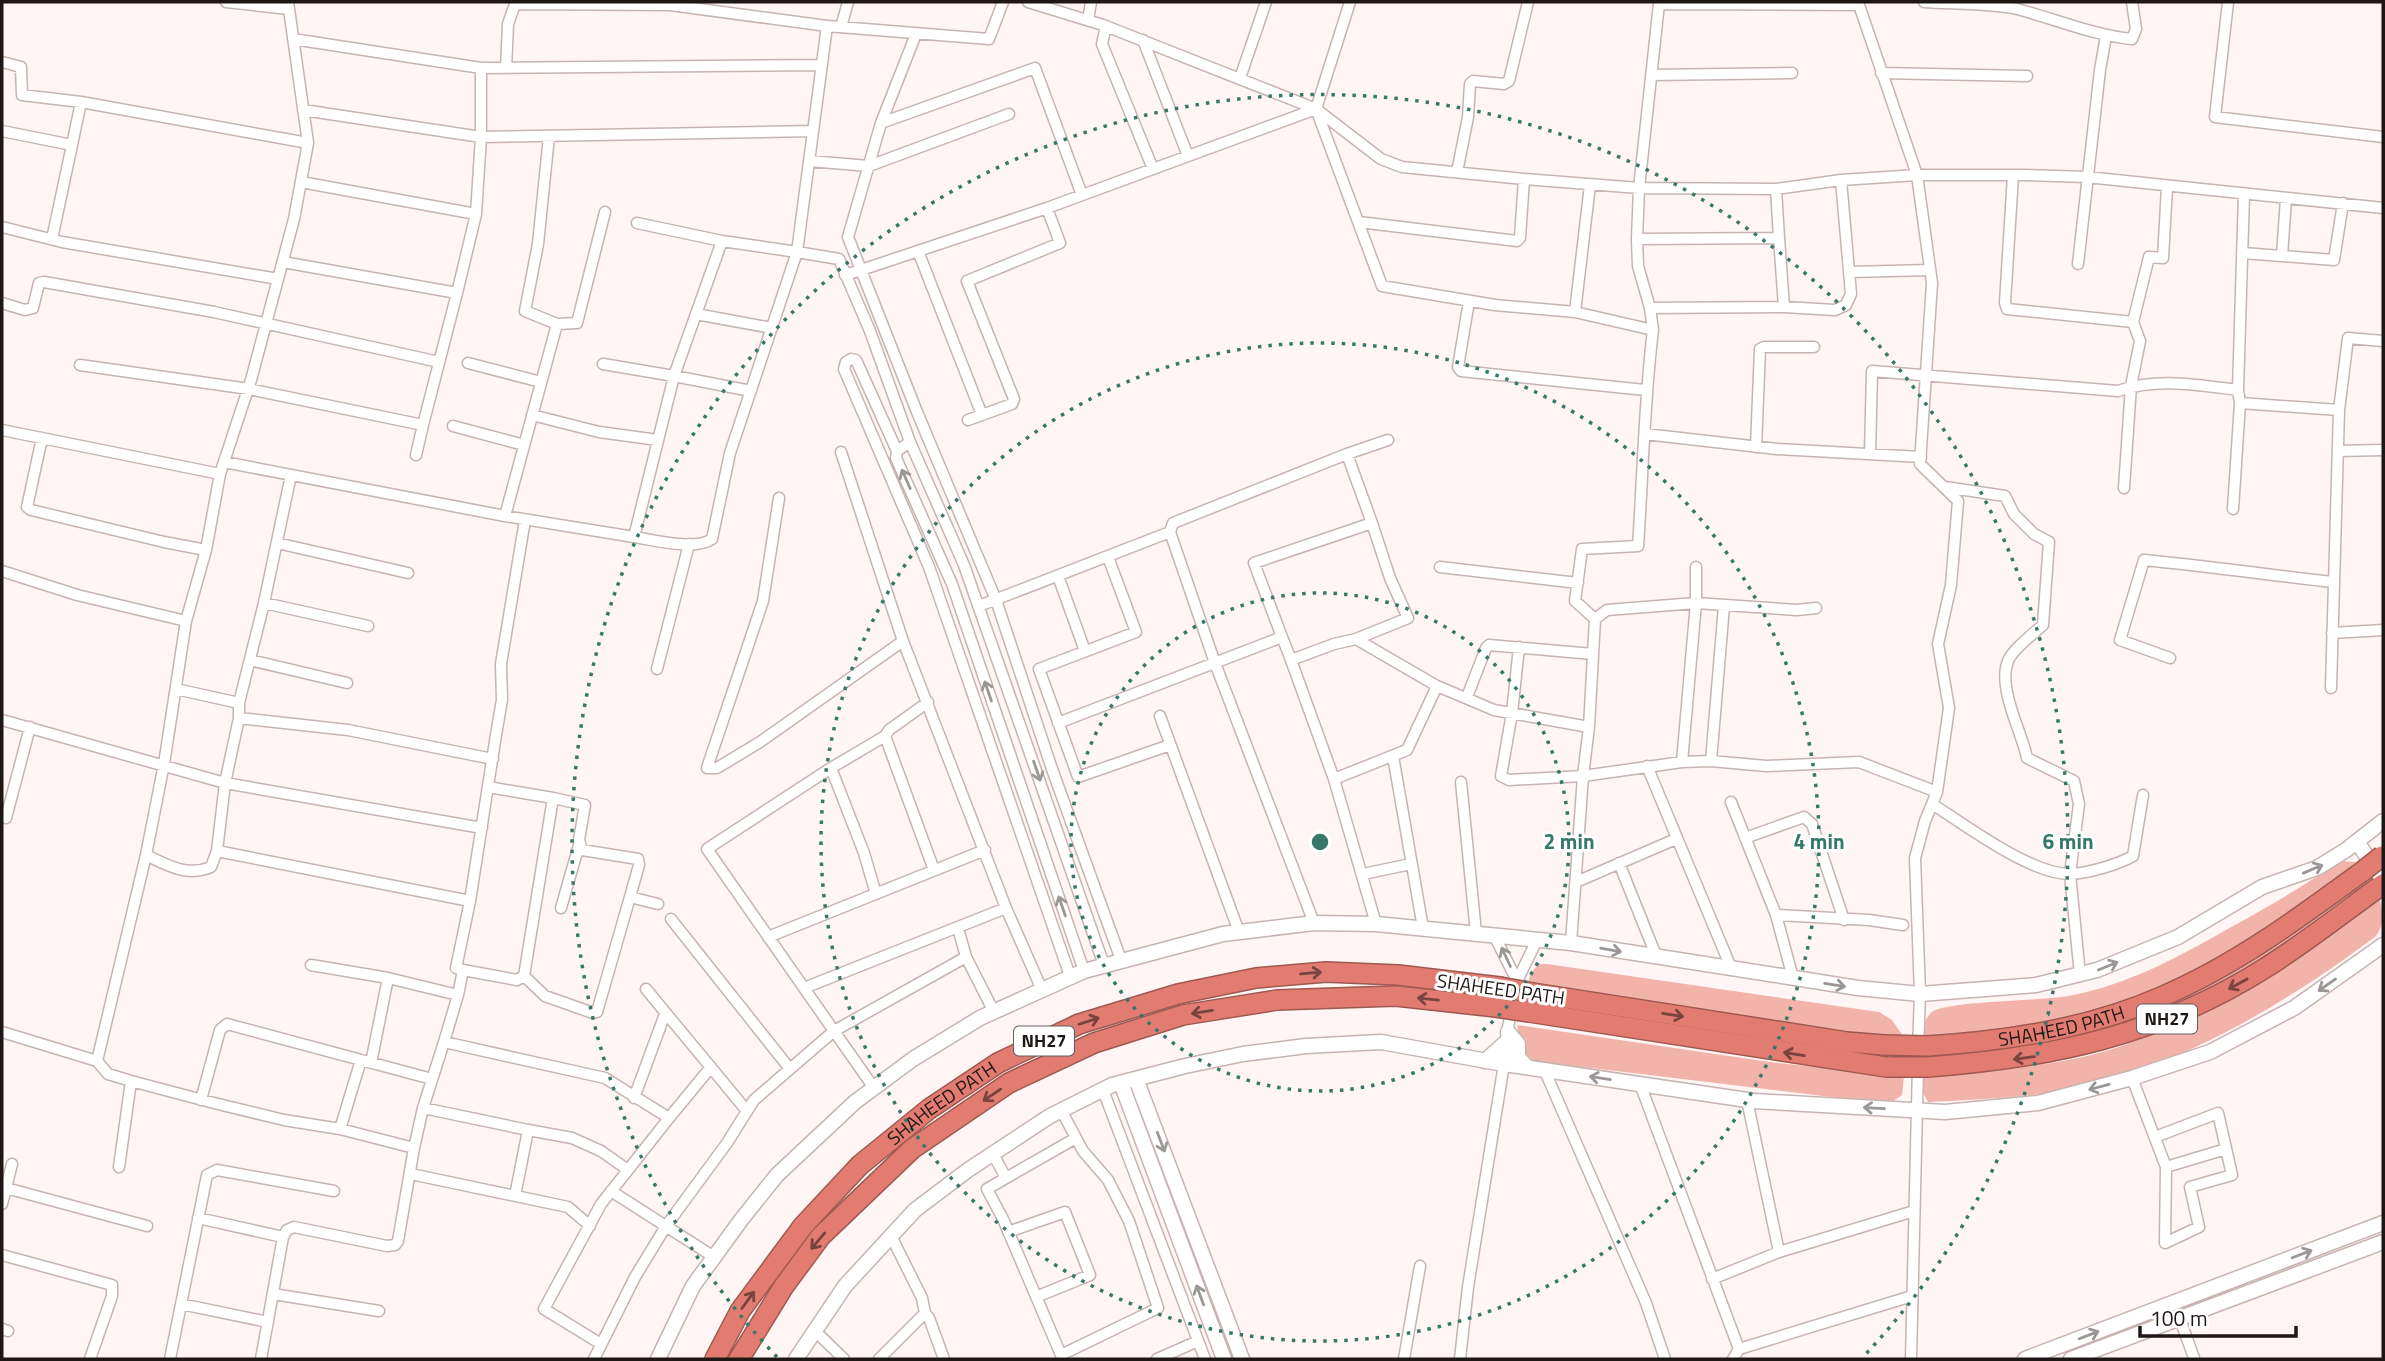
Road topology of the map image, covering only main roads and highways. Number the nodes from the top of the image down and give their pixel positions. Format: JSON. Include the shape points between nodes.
{"nodes":[{"id":1,"x":2383,"y":856,"type":"edge"},
{"id":2,"x":2381,"y":885,"type":"edge"},
{"id":3,"x":1504,"y":992,"type":"junction"},
{"id":4,"x":1531,"y":1002,"type":"junction"},
{"id":5,"x":715,"y":1359,"type":"edge"},
{"id":6,"x":739,"y":1359,"type":"edge"}],
"edges":[{"from":4,"to":1,"type":"highway","name":"SHAHEED PATH","number":"NH27","one_way":true,"bridge":true,"via":[[1884,1045],[1961,1044],[2040,1032],[2160,998],[2252,949]]},
{"from":2,"to":4,"type":"highway","name":"SHAHEED PATH","number":"NH27","one_way":true,"bridge":true,"via":[[2263,970],[2169,1018],[2081,1047],[2032,1057],[1928,1068],[1886,1067]]},
{"from":3,"to":4,"type":"highway","name":"SHAHEED PATH","number":"NH27","bridge":true},
{"from":5,"to":3,"type":"highway","name":"SHAHEED PATH","number":"NH27","one_way":true,"via":[[740,1311],[803,1226],[860,1165],[929,1109],[998,1063],[1079,1024],[1178,993],[1256,978],[1326,972],[1398,975]]},
{"from":3,"to":6,"type":"highway","name":"SHAHEED PATH","number":"NH27","one_way":true,"via":[[1277,1000],[1183,1015],[1094,1043],[1009,1083],[912,1149],[821,1236]]}]}
